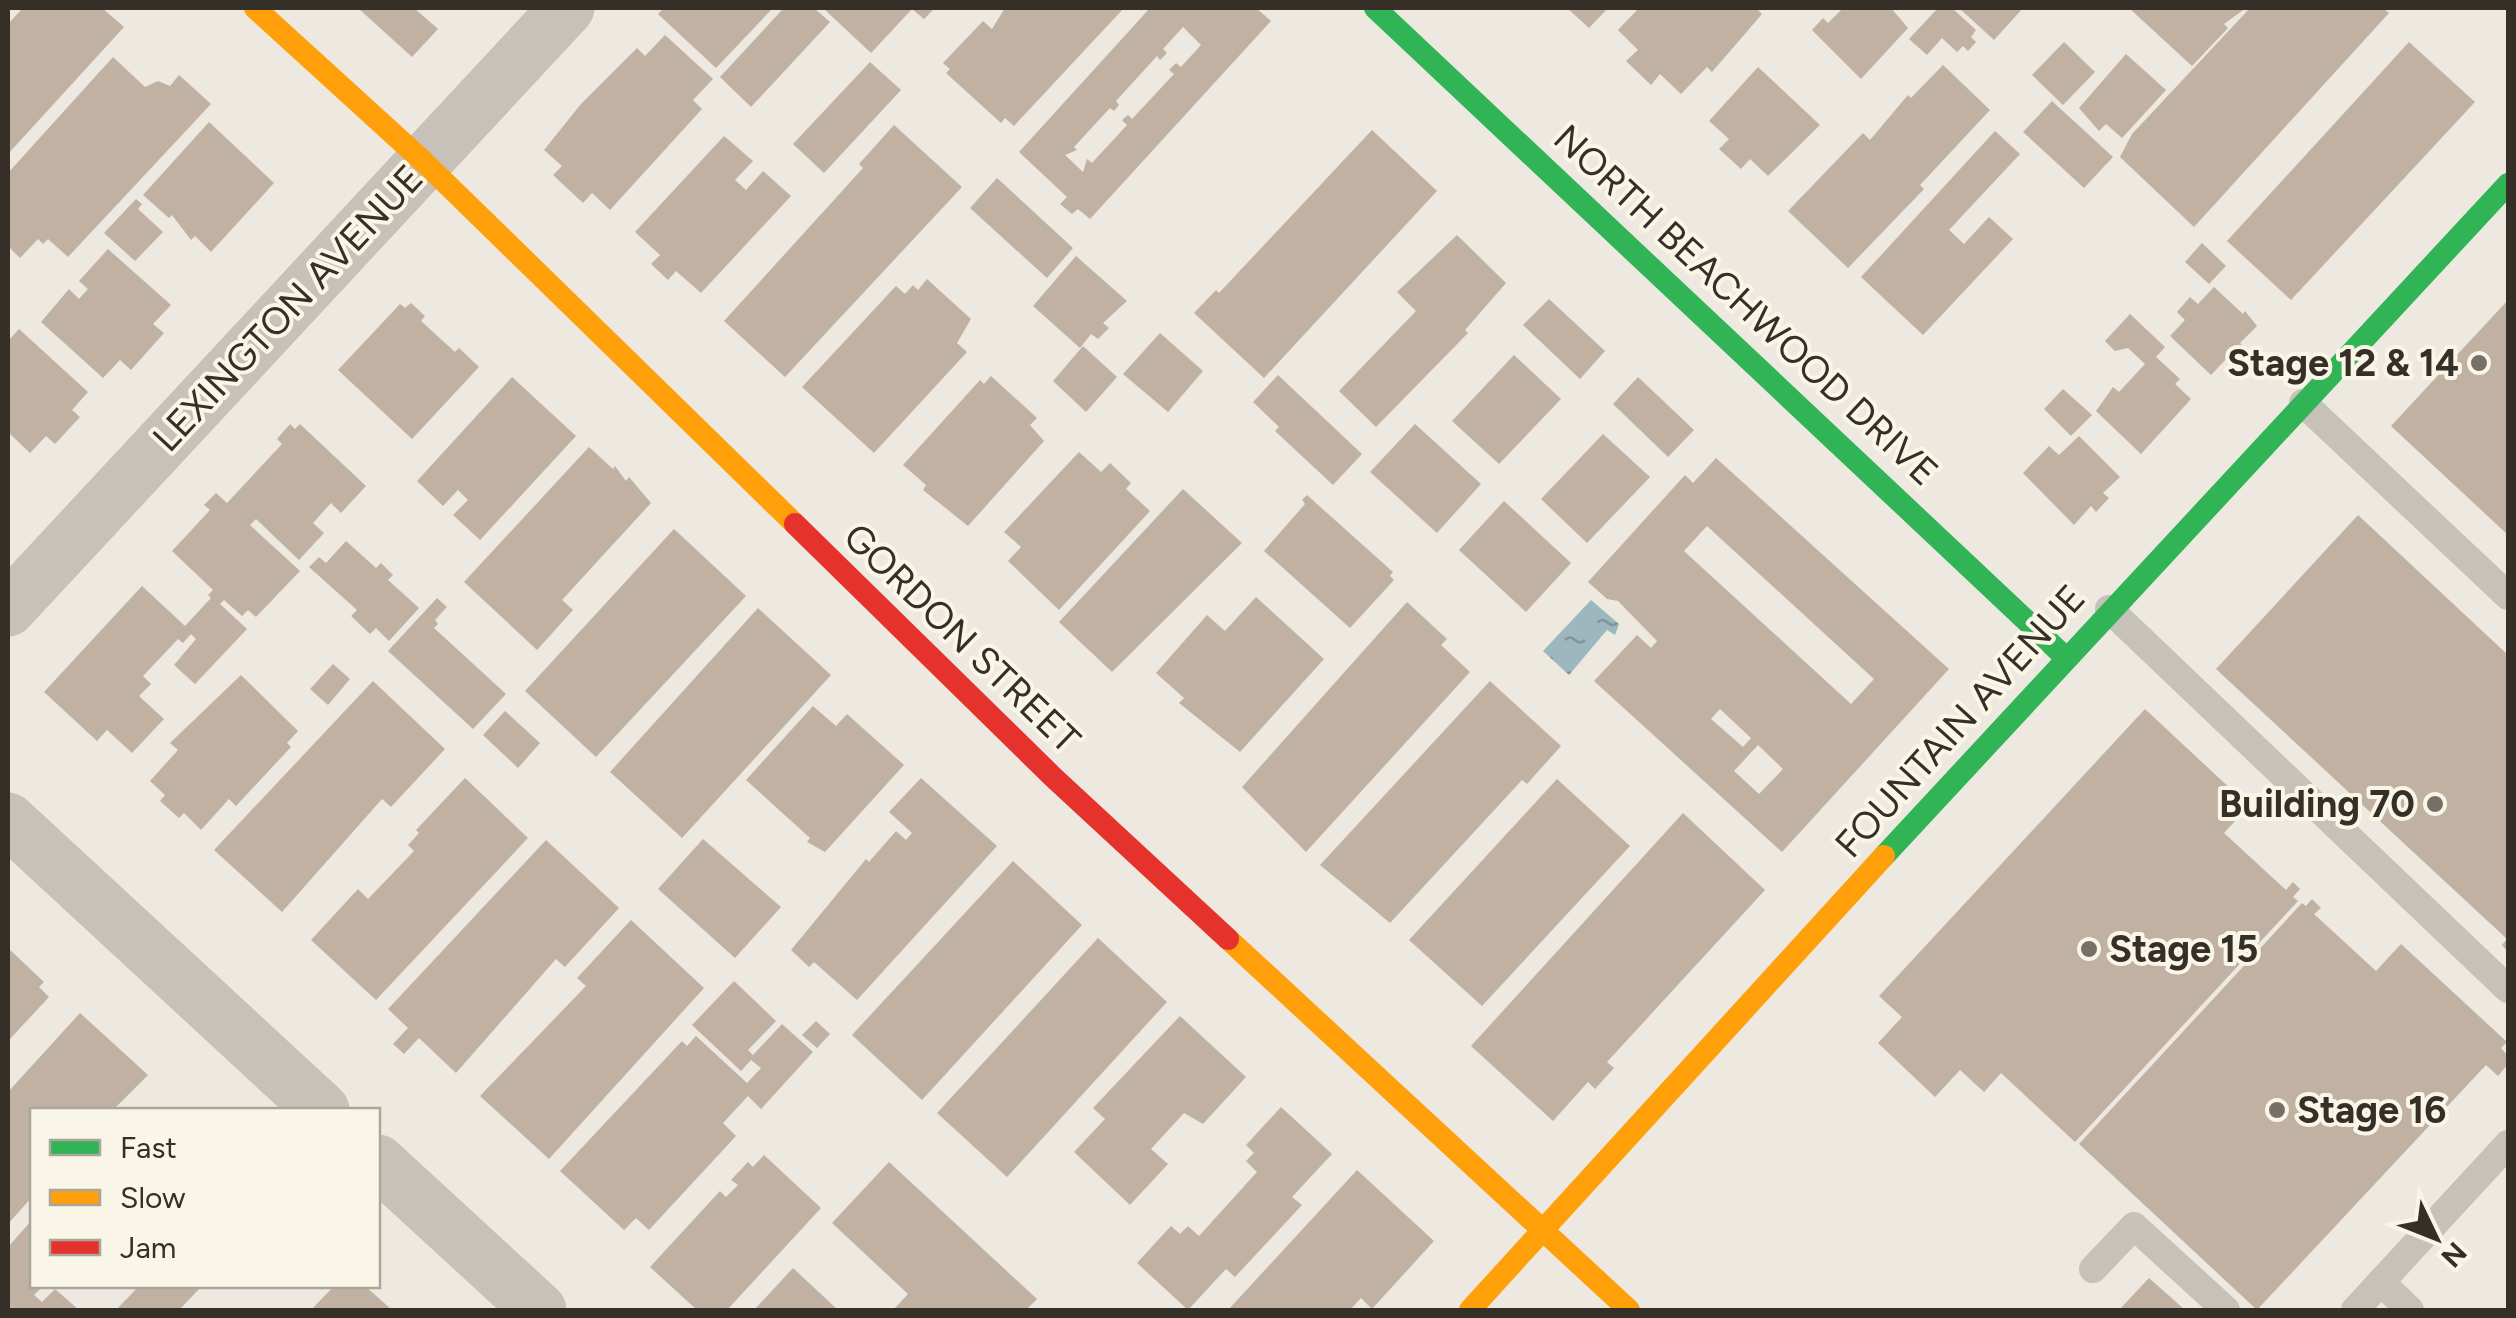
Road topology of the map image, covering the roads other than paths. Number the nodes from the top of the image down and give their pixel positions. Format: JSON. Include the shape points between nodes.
{"nodes":[{"id":1,"x":255,"y":8,"type":"edge"},
{"id":2,"x":567,"y":8,"type":"edge"},
{"id":3,"x":1375,"y":8,"type":"edge"},
{"id":4,"x":424,"y":162,"type":"junction"},
{"id":5,"x":2508,"y":184,"type":"edge"},
{"id":6,"x":2303,"y":403,"type":"junction"},
{"id":7,"x":2508,"y":596,"type":"edge"},
{"id":8,"x":8,"y":609,"type":"edge"},
{"id":9,"x":2109,"y":610,"type":"junction"},
{"id":10,"x":2065,"y":657,"type":"junction"},
{"id":11,"x":8,"y":820,"type":"edge"},
{"id":12,"x":2508,"y":989,"type":"edge"},
{"id":13,"x":320,"y":1108,"type":"edge"},
{"id":14,"x":2508,"y":1144,"type":"edge"},
{"id":15,"x":380,"y":1164,"type":"edge"},
{"id":16,"x":1542,"y":1232,"type":"junction"},
{"id":17,"x":2094,"y":1269,"type":"dead end"},
{"id":18,"x":2381,"y":1282,"type":"junction"},
{"id":19,"x":539,"y":1310,"type":"edge"},
{"id":20,"x":1470,"y":1310,"type":"edge"},
{"id":21,"x":1628,"y":1310,"type":"edge"},
{"id":22,"x":2226,"y":1310,"type":"edge"},
{"id":23,"x":2355,"y":1310,"type":"edge"},
{"id":24,"x":2410,"y":1310,"type":"edge"}],
"edges":[{"from":1,"to":4,"type":"street","name":"GORDON STREET"},
{"from":2,"to":4,"type":"street","name":"LEXINGTON AVENUE"},
{"from":3,"to":10,"type":"street","name":"NORTH BEACHWOOD DRIVE"},
{"from":4,"to":8,"type":"street","name":"LEXINGTON AVENUE"},
{"from":4,"to":16,"type":"street","name":"GORDON STREET","via":[[1054,777]]},
{"from":5,"to":6,"type":"street","name":"FOUNTAIN AVENUE"},
{"from":6,"to":7,"type":"lane"},
{"from":6,"to":9,"type":"street","name":"FOUNTAIN AVENUE"},
{"from":9,"to":10,"type":"street","name":"FOUNTAIN AVENUE"},
{"from":9,"to":12,"type":"lane"},
{"from":10,"to":16,"type":"street","name":"FOUNTAIN AVENUE"},
{"from":11,"to":13,"type":"street"},
{"from":14,"to":18,"type":"lane"},
{"from":15,"to":19,"type":"street"},
{"from":16,"to":20,"type":"street","name":"FOUNTAIN AVENUE"},
{"from":16,"to":21,"type":"street","name":"GORDON STREET"},
{"from":17,"to":22,"type":"lane","via":[[2134,1226]]},
{"from":18,"to":23,"type":"lane"},
{"from":18,"to":24,"type":"lane"}]}
